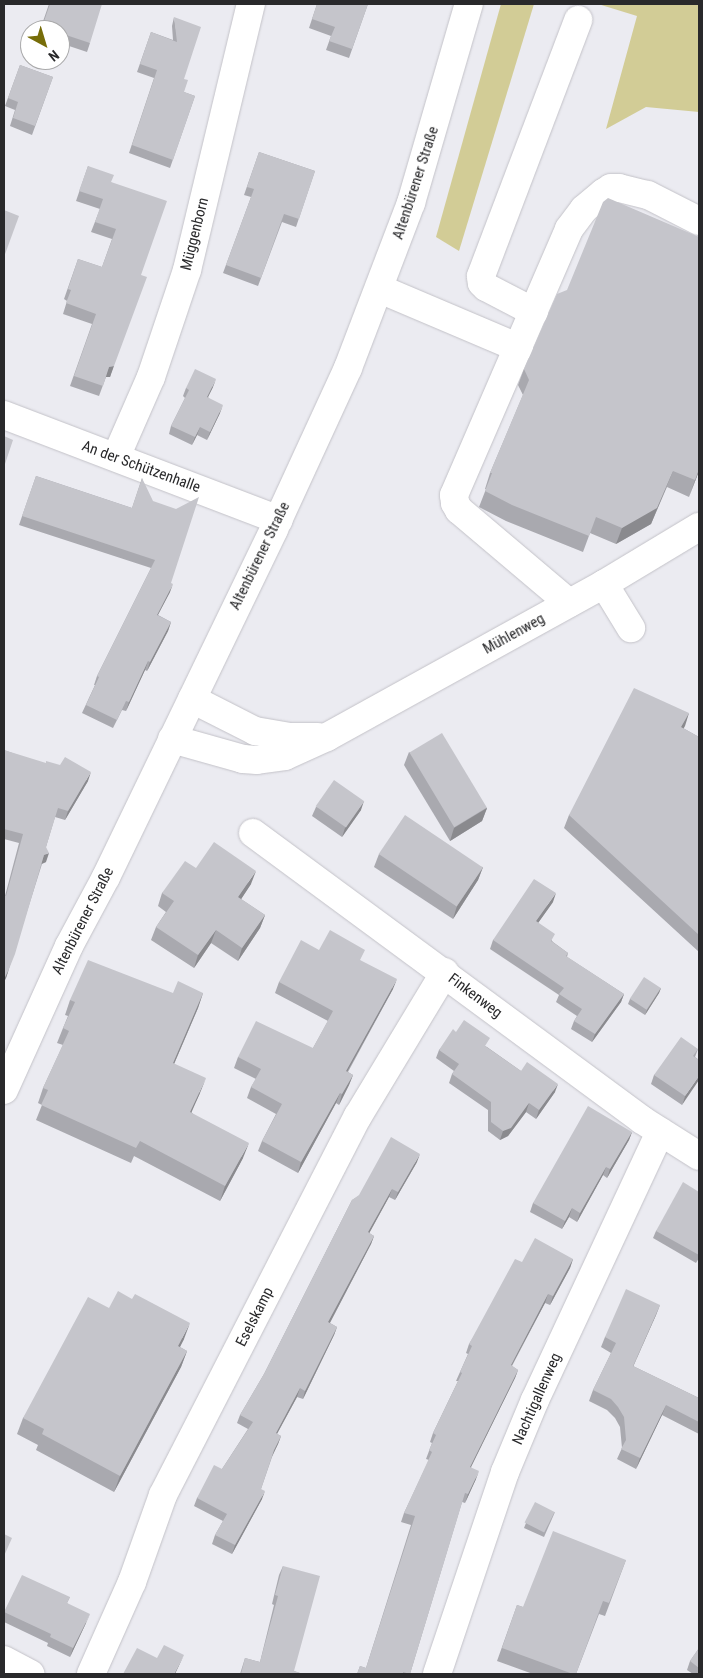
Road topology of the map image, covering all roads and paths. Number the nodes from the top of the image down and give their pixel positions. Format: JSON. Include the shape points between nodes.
{"nodes":[{"id":1,"x":251,"y":4,"type":"edge"},
{"id":2,"x":469,"y":4,"type":"edge"},
{"id":3,"x":578,"y":20,"type":"dead end"},
{"id":4,"x":699,"y":221,"type":"edge"},
{"id":5,"x":380,"y":289,"type":"junction"},
{"id":6,"x":534,"y":312,"type":"junction"},
{"id":7,"x":520,"y":348,"type":"junction"},
{"id":8,"x":4,"y":416,"type":"edge"},
{"id":9,"x":116,"y":457,"type":"junction"},
{"id":10,"x":279,"y":520,"type":"junction"},
{"id":11,"x":699,"y":527,"type":"edge"},
{"id":12,"x":604,"y":584,"type":"junction"},
{"id":13,"x":569,"y":603,"type":"junction"},
{"id":14,"x":631,"y":628,"type":"dead end"},
{"id":15,"x":192,"y":699,"type":"junction"},
{"id":16,"x":327,"y":737,"type":"junction"},
{"id":17,"x":172,"y":739,"type":"junction"},
{"id":18,"x":253,"y":832,"type":"dead end"},
{"id":19,"x":444,"y":972,"type":"junction"},
{"id":20,"x":4,"y":1090,"type":"edge"},
{"id":21,"x":660,"y":1132,"type":"junction"},
{"id":22,"x":699,"y":1156,"type":"edge"},
{"id":23,"x":4,"y":1660,"type":"edge"},
{"id":24,"x":30,"y":1674,"type":"edge"},
{"id":25,"x":91,"y":1674,"type":"edge"},
{"id":26,"x":437,"y":1674,"type":"edge"}],
"edges":[{"from":1,"to":9,"type":"street","name":"Müggenborn","via":[[188,270],[151,377]]},
{"from":2,"to":5,"type":"street","name":"Altenbürener Straße","via":[[411,203]]},
{"from":3,"to":6,"type":"street","via":[[481,276],[486,287]]},
{"from":4,"to":6,"type":"street","via":[[648,195],[611,188],[575,220]]},
{"from":5,"to":7,"type":"street"},
{"from":5,"to":10,"type":"street","name":"Altenbürener Straße"},
{"from":6,"to":7,"type":"street"},
{"from":7,"to":13,"type":"street","via":[[457,488],[455,503],[459,510]]},
{"from":8,"to":9,"type":"street","name":"An der Schützenhalle"},
{"from":9,"to":10,"type":"street","name":"An der Schützenhalle"},
{"from":10,"to":15,"type":"street","name":"Altenbürener Straße"},
{"from":11,"to":12,"type":"street","name":"Mühlenweg"},
{"from":12,"to":13,"type":"street","name":"Mühlenweg"},
{"from":12,"to":14,"type":"street"},
{"from":13,"to":16,"type":"street","name":"Mühlenweg"},
{"from":15,"to":16,"type":"street","name":"Mühlenweg","via":[[255,731],[288,737]]},
{"from":15,"to":17,"type":"street","name":"Altenbürener Straße"},
{"from":16,"to":17,"type":"street","name":"Mühlenweg","via":[[285,756],[257,760],[221,754]]},
{"from":17,"to":20,"type":"street","name":"Altenbürener Straße","via":[[69,946]]},
{"from":18,"to":19,"type":"street","name":"Finkenweg"},
{"from":19,"to":21,"type":"street","name":"Finkenweg"},
{"from":19,"to":25,"type":"street","name":"Eselskamp","via":[[358,1116],[163,1495],[132,1582]]},
{"from":21,"to":22,"type":"street","name":"Finkenweg"},
{"from":21,"to":26,"type":"street","name":"Nachtigallenweg","via":[[535,1400],[505,1472]]},
{"from":23,"to":24,"type":"street"}]}
